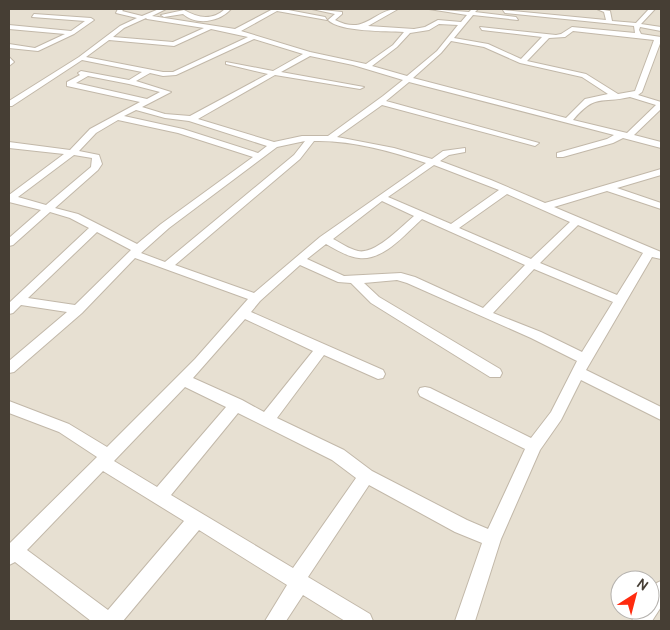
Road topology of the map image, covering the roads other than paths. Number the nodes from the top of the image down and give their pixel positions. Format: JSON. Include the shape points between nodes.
{"nodes":[{"id":1,"x":52,"y":9,"type":"edge"},
{"id":2,"x":121,"y":9,"type":"edge"},
{"id":3,"x":163,"y":9,"type":"edge"},
{"id":4,"x":190,"y":9,"type":"edge"},
{"id":5,"x":228,"y":9,"type":"edge"},
{"id":6,"x":276,"y":9,"type":"edge"},
{"id":7,"x":315,"y":9,"type":"edge"},
{"id":8,"x":395,"y":9,"type":"edge"},
{"id":9,"x":432,"y":9,"type":"edge"},
{"id":10,"x":600,"y":9,"type":"edge"},
{"id":11,"x":652,"y":9,"type":"edge"},
{"id":12,"x":506,"y":11,"type":"dead end"},
{"id":13,"x":184,"y":12,"type":"junction"},
{"id":14,"x":530,"y":14,"type":"junction"},
{"id":15,"x":34,"y":16,"type":"junction"},
{"id":16,"x":469,"y":16,"type":"edge"},
{"id":17,"x":147,"y":17,"type":"junction"},
{"id":18,"x":26,"y":19,"type":"dead end"},
{"id":19,"x":331,"y":20,"type":"junction"},
{"id":20,"x":17,"y":22,"type":"dead end"},
{"id":21,"x":609,"y":22,"type":"junction"},
{"id":22,"x":637,"y":25,"type":"junction"},
{"id":23,"x":9,"y":26,"type":"edge"},
{"id":24,"x":210,"y":27,"type":"junction"},
{"id":25,"x":362,"y":27,"type":"junction"},
{"id":26,"x":523,"y":27,"type":"dead end"},
{"id":27,"x":482,"y":28,"type":"dead end"},
{"id":28,"x":661,"y":29,"type":"edge"},
{"id":29,"x":236,"y":31,"type":"junction"},
{"id":30,"x":408,"y":31,"type":"junction"},
{"id":31,"x":502,"y":31,"type":"junction"},
{"id":32,"x":72,"y":33,"type":"junction"},
{"id":33,"x":520,"y":33,"type":"junction"},
{"id":34,"x":639,"y":35,"type":"junction"},
{"id":35,"x":254,"y":36,"type":"junction"},
{"id":36,"x":547,"y":36,"type":"junction"},
{"id":37,"x":109,"y":38,"type":"junction"},
{"id":38,"x":449,"y":39,"type":"junction"},
{"id":39,"x":660,"y":39,"type":"edge"},
{"id":40,"x":9,"y":46,"type":"edge"},
{"id":41,"x":658,"y":49,"type":"edge"},
{"id":42,"x":309,"y":54,"type":"junction"},
{"id":43,"x":81,"y":58,"type":"junction"},
{"id":44,"x":9,"y":59,"type":"edge"},
{"id":45,"x":522,"y":62,"type":"junction"},
{"id":46,"x":228,"y":63,"type":"dead end"},
{"id":47,"x":9,"y":64,"type":"edge"},
{"id":48,"x":367,"y":67,"type":"junction"},
{"id":49,"x":61,"y":70,"type":"junction"},
{"id":50,"x":149,"y":71,"type":"junction"},
{"id":51,"x":274,"y":73,"type":"junction"},
{"id":52,"x":87,"y":74,"type":"junction"},
{"id":53,"x":408,"y":79,"type":"junction"},
{"id":54,"x":130,"y":82,"type":"junction"},
{"id":55,"x":360,"y":87,"type":"dead end"},
{"id":56,"x":630,"y":95,"type":"junction"},
{"id":57,"x":617,"y":97,"type":"junction"},
{"id":58,"x":148,"y":101,"type":"junction"},
{"id":59,"x":380,"y":102,"type":"junction"},
{"id":60,"x":9,"y":104,"type":"edge"},
{"id":61,"x":661,"y":104,"type":"edge"},
{"id":62,"x":135,"y":107,"type":"junction"},
{"id":63,"x":116,"y":117,"type":"junction"},
{"id":64,"x":192,"y":119,"type":"junction"},
{"id":65,"x":568,"y":120,"type":"junction"},
{"id":66,"x":626,"y":135,"type":"junction"},
{"id":67,"x":312,"y":138,"type":"junction"},
{"id":68,"x":330,"y":138,"type":"junction"},
{"id":69,"x":535,"y":143,"type":"dead end"},
{"id":70,"x":9,"y":145,"type":"edge"},
{"id":71,"x":274,"y":145,"type":"junction"},
{"id":72,"x":661,"y":145,"type":"edge"},
{"id":73,"x":462,"y":150,"type":"dead end"},
{"id":74,"x":73,"y":152,"type":"junction"},
{"id":75,"x":560,"y":155,"type":"dead end"},
{"id":76,"x":260,"y":156,"type":"junction"},
{"id":77,"x":433,"y":163,"type":"junction"},
{"id":78,"x":661,"y":172,"type":"edge"},
{"id":79,"x":608,"y":188,"type":"junction"},
{"id":80,"x":506,"y":190,"type":"junction"},
{"id":81,"x":381,"y":197,"type":"junction"},
{"id":82,"x":9,"y":199,"type":"edge"},
{"id":83,"x":545,"y":206,"type":"junction"},
{"id":84,"x":661,"y":206,"type":"edge"},
{"id":85,"x":48,"y":209,"type":"junction"},
{"id":86,"x":421,"y":215,"type":"junction"},
{"id":87,"x":577,"y":221,"type":"junction"},
{"id":88,"x":96,"y":228,"type":"junction"},
{"id":89,"x":451,"y":229,"type":"junction"},
{"id":90,"x":324,"y":239,"type":"junction"},
{"id":91,"x":9,"y":243,"type":"edge"},
{"id":92,"x":136,"y":251,"type":"junction"},
{"id":93,"x":655,"y":254,"type":"edge"},
{"id":94,"x":299,"y":260,"type":"junction"},
{"id":95,"x":532,"y":264,"type":"junction"},
{"id":96,"x":167,"y":266,"type":"junction"},
{"id":97,"x":354,"y":280,"type":"junction"},
{"id":98,"x":256,"y":298,"type":"junction"},
{"id":99,"x":621,"y":300,"type":"junction"},
{"id":100,"x":13,"y":306,"type":"edge"},
{"id":101,"x":78,"y":310,"type":"junction"},
{"id":102,"x":244,"y":314,"type":"junction"},
{"id":103,"x":485,"y":314,"type":"junction"},
{"id":104,"x":322,"y":349,"type":"junction"},
{"id":105,"x":582,"y":366,"type":"junction"},
{"id":106,"x":9,"y":368,"type":"edge"},
{"id":107,"x":495,"y":373,"type":"dead end"},
{"id":108,"x":378,"y":374,"type":"dead end"},
{"id":109,"x":184,"y":380,"type":"junction"},
{"id":110,"x":425,"y":392,"type":"dead end"},
{"id":111,"x":236,"y":404,"type":"junction"},
{"id":112,"x":9,"y":407,"type":"edge"},
{"id":113,"x":661,"y":414,"type":"edge"},
{"id":114,"x":267,"y":420,"type":"junction"},
{"id":115,"x":534,"y":446,"type":"junction"},
{"id":116,"x":106,"y":459,"type":"junction"},
{"id":117,"x":366,"y":476,"type":"junction"},
{"id":118,"x":159,"y":497,"type":"junction"},
{"id":119,"x":197,"y":519,"type":"junction"},
{"id":120,"x":492,"y":539,"type":"junction"},
{"id":121,"x":11,"y":554,"type":"edge"},
{"id":122,"x":298,"y":581,"type":"junction"},
{"id":123,"x":106,"y":621,"type":"edge"},
{"id":124,"x":111,"y":621,"type":"edge"},
{"id":125,"x":275,"y":621,"type":"edge"},
{"id":126,"x":363,"y":621,"type":"edge"},
{"id":127,"x":465,"y":621,"type":"edge"}],
"edges":[{"from":1,"to":15,"type":"street"},
{"from":2,"to":17,"type":"street","via":[[118,12]]},
{"from":3,"to":17,"type":"street"},
{"from":4,"to":13,"type":"street"},
{"from":5,"to":13,"type":"street","via":[[218,16],[200,20],[190,18]]},
{"from":6,"to":19,"type":"street"},
{"from":6,"to":29,"type":"street"},
{"from":7,"to":19,"type":"street","via":[[341,14]]},
{"from":8,"to":25,"type":"street"},
{"from":9,"to":16,"type":"street"},
{"from":10,"to":21,"type":"street","via":[[607,12]]},
{"from":11,"to":22,"type":"street"},
{"from":12,"to":14,"type":"street"},
{"from":13,"to":17,"type":"street"},
{"from":14,"to":16,"type":"street","via":[[526,20]]},
{"from":14,"to":21,"type":"street"},
{"from":15,"to":18,"type":"street"},
{"from":15,"to":32,"type":"street","via":[[91,20]]},
{"from":16,"to":30,"type":"street","via":[[438,22],[426,30]]},
{"from":16,"to":31,"type":"street","via":[[503,25]]},
{"from":16,"to":38,"type":"street"},
{"from":17,"to":24,"type":"street"},
{"from":17,"to":37,"type":"street","via":[[122,27]]},
{"from":19,"to":25,"type":"street"},
{"from":20,"to":23,"type":"street"},
{"from":21,"to":22,"type":"street"},
{"from":22,"to":28,"type":"street"},
{"from":22,"to":34,"type":"street"},
{"from":23,"to":32,"type":"street"},
{"from":24,"to":29,"type":"street"},
{"from":24,"to":37,"type":"street","via":[[174,44]]},
{"from":25,"to":30,"type":"street"},
{"from":26,"to":33,"type":"street"},
{"from":27,"to":31,"type":"street"},
{"from":29,"to":35,"type":"street"},
{"from":30,"to":48,"type":"street","via":[[395,46]]},
{"from":31,"to":33,"type":"street"},
{"from":32,"to":40,"type":"street","via":[[36,50]]},
{"from":33,"to":36,"type":"street"},
{"from":34,"to":36,"type":"street","via":[[572,29],[561,37]]},
{"from":34,"to":39,"type":"street"},
{"from":35,"to":42,"type":"street"},
{"from":35,"to":50,"type":"street","via":[[174,74]]},
{"from":36,"to":45,"type":"street"},
{"from":37,"to":43,"type":"street"},
{"from":38,"to":45,"type":"street","via":[[486,44]]},
{"from":38,"to":53,"type":"street"},
{"from":39,"to":41,"type":"street"},
{"from":41,"to":56,"type":"street","via":[[640,90]]},
{"from":42,"to":48,"type":"street"},
{"from":42,"to":51,"type":"street"},
{"from":43,"to":49,"type":"street"},
{"from":43,"to":50,"type":"street"},
{"from":44,"to":47,"type":"street"},
{"from":45,"to":57,"type":"street","via":[[584,75]]},
{"from":46,"to":51,"type":"street"},
{"from":48,"to":53,"type":"street"},
{"from":49,"to":52,"type":"street"},
{"from":49,"to":60,"type":"street"},
{"from":50,"to":54,"type":"street"},
{"from":51,"to":55,"type":"street"},
{"from":51,"to":64,"type":"street"},
{"from":52,"to":54,"type":"street"},
{"from":52,"to":58,"type":"street","via":[[70,84]]},
{"from":53,"to":59,"type":"street"},
{"from":53,"to":65,"type":"street"},
{"from":54,"to":58,"type":"street","via":[[166,91]]},
{"from":56,"to":57,"type":"street"},
{"from":56,"to":61,"type":"street"},
{"from":57,"to":65,"type":"street","via":[[588,101]]},
{"from":58,"to":62,"type":"street"},
{"from":59,"to":68,"type":"street"},
{"from":59,"to":69,"type":"street"},
{"from":61,"to":66,"type":"street"},
{"from":62,"to":63,"type":"street"},
{"from":62,"to":64,"type":"street","via":[[165,116]]},
{"from":63,"to":74,"type":"street","via":[[93,131]]},
{"from":63,"to":76,"type":"street","via":[[180,131]]},
{"from":64,"to":71,"type":"street"},
{"from":65,"to":66,"type":"street"},
{"from":66,"to":72,"type":"street"},
{"from":66,"to":75,"type":"street"},
{"from":67,"to":68,"type":"street"},
{"from":67,"to":71,"type":"street"},
{"from":67,"to":96,"type":"street","via":[[297,157]]},
{"from":68,"to":77,"type":"street","via":[[366,143]]},
{"from":70,"to":74,"type":"street"},
{"from":71,"to":76,"type":"street"},
{"from":73,"to":77,"type":"street","via":[[446,153]]},
{"from":74,"to":82,"type":"street"},
{"from":74,"to":85,"type":"street","via":[[96,157],[97,164]]},
{"from":76,"to":92,"type":"street"},
{"from":77,"to":80,"type":"street"},
{"from":77,"to":81,"type":"street"},
{"from":78,"to":79,"type":"street"},
{"from":79,"to":83,"type":"street"},
{"from":79,"to":84,"type":"street"},
{"from":80,"to":83,"type":"street"},
{"from":80,"to":89,"type":"street"},
{"from":81,"to":86,"type":"street"},
{"from":81,"to":90,"type":"street"},
{"from":82,"to":85,"type":"street"},
{"from":83,"to":87,"type":"street"},
{"from":85,"to":88,"type":"street","via":[[74,216]]},
{"from":85,"to":91,"type":"street"},
{"from":86,"to":89,"type":"street"},
{"from":86,"to":90,"type":"street","via":[[370,254],[359,255]]},
{"from":87,"to":93,"type":"street"},
{"from":87,"to":95,"type":"street"},
{"from":88,"to":92,"type":"street"},
{"from":88,"to":100,"type":"street"},
{"from":89,"to":95,"type":"street"},
{"from":90,"to":94,"type":"street"},
{"from":92,"to":96,"type":"street"},
{"from":92,"to":101,"type":"street"},
{"from":93,"to":99,"type":"street"},
{"from":94,"to":97,"type":"street"},
{"from":94,"to":98,"type":"street"},
{"from":95,"to":99,"type":"street"},
{"from":95,"to":103,"type":"street"},
{"from":96,"to":98,"type":"street"},
{"from":97,"to":103,"type":"street","via":[[396,276]]},
{"from":97,"to":107,"type":"street","via":[[374,300]]},
{"from":98,"to":102,"type":"street"},
{"from":99,"to":105,"type":"street"},
{"from":100,"to":101,"type":"street"},
{"from":101,"to":106,"type":"street"},
{"from":102,"to":104,"type":"street"},
{"from":102,"to":109,"type":"street"},
{"from":103,"to":105,"type":"street","via":[[536,335]]},
{"from":104,"to":108,"type":"street"},
{"from":104,"to":114,"type":"street"},
{"from":105,"to":113,"type":"street"},
{"from":105,"to":115,"type":"street","via":[[556,416]]},
{"from":109,"to":111,"type":"street"},
{"from":109,"to":116,"type":"street"},
{"from":110,"to":115,"type":"street"},
{"from":111,"to":114,"type":"street"},
{"from":111,"to":118,"type":"street"},
{"from":112,"to":116,"type":"street","via":[[64,428]]},
{"from":114,"to":117,"type":"street","via":[[338,455]]},
{"from":115,"to":120,"type":"street"},
{"from":116,"to":118,"type":"street"},
{"from":116,"to":121,"type":"street"},
{"from":117,"to":120,"type":"street"},
{"from":117,"to":122,"type":"street"},
{"from":118,"to":119,"type":"street"},
{"from":119,"to":122,"type":"street"},
{"from":119,"to":124,"type":"street"},
{"from":120,"to":127,"type":"street"},
{"from":121,"to":123,"type":"street"},
{"from":122,"to":125,"type":"street"},
{"from":122,"to":126,"type":"street"}]}
